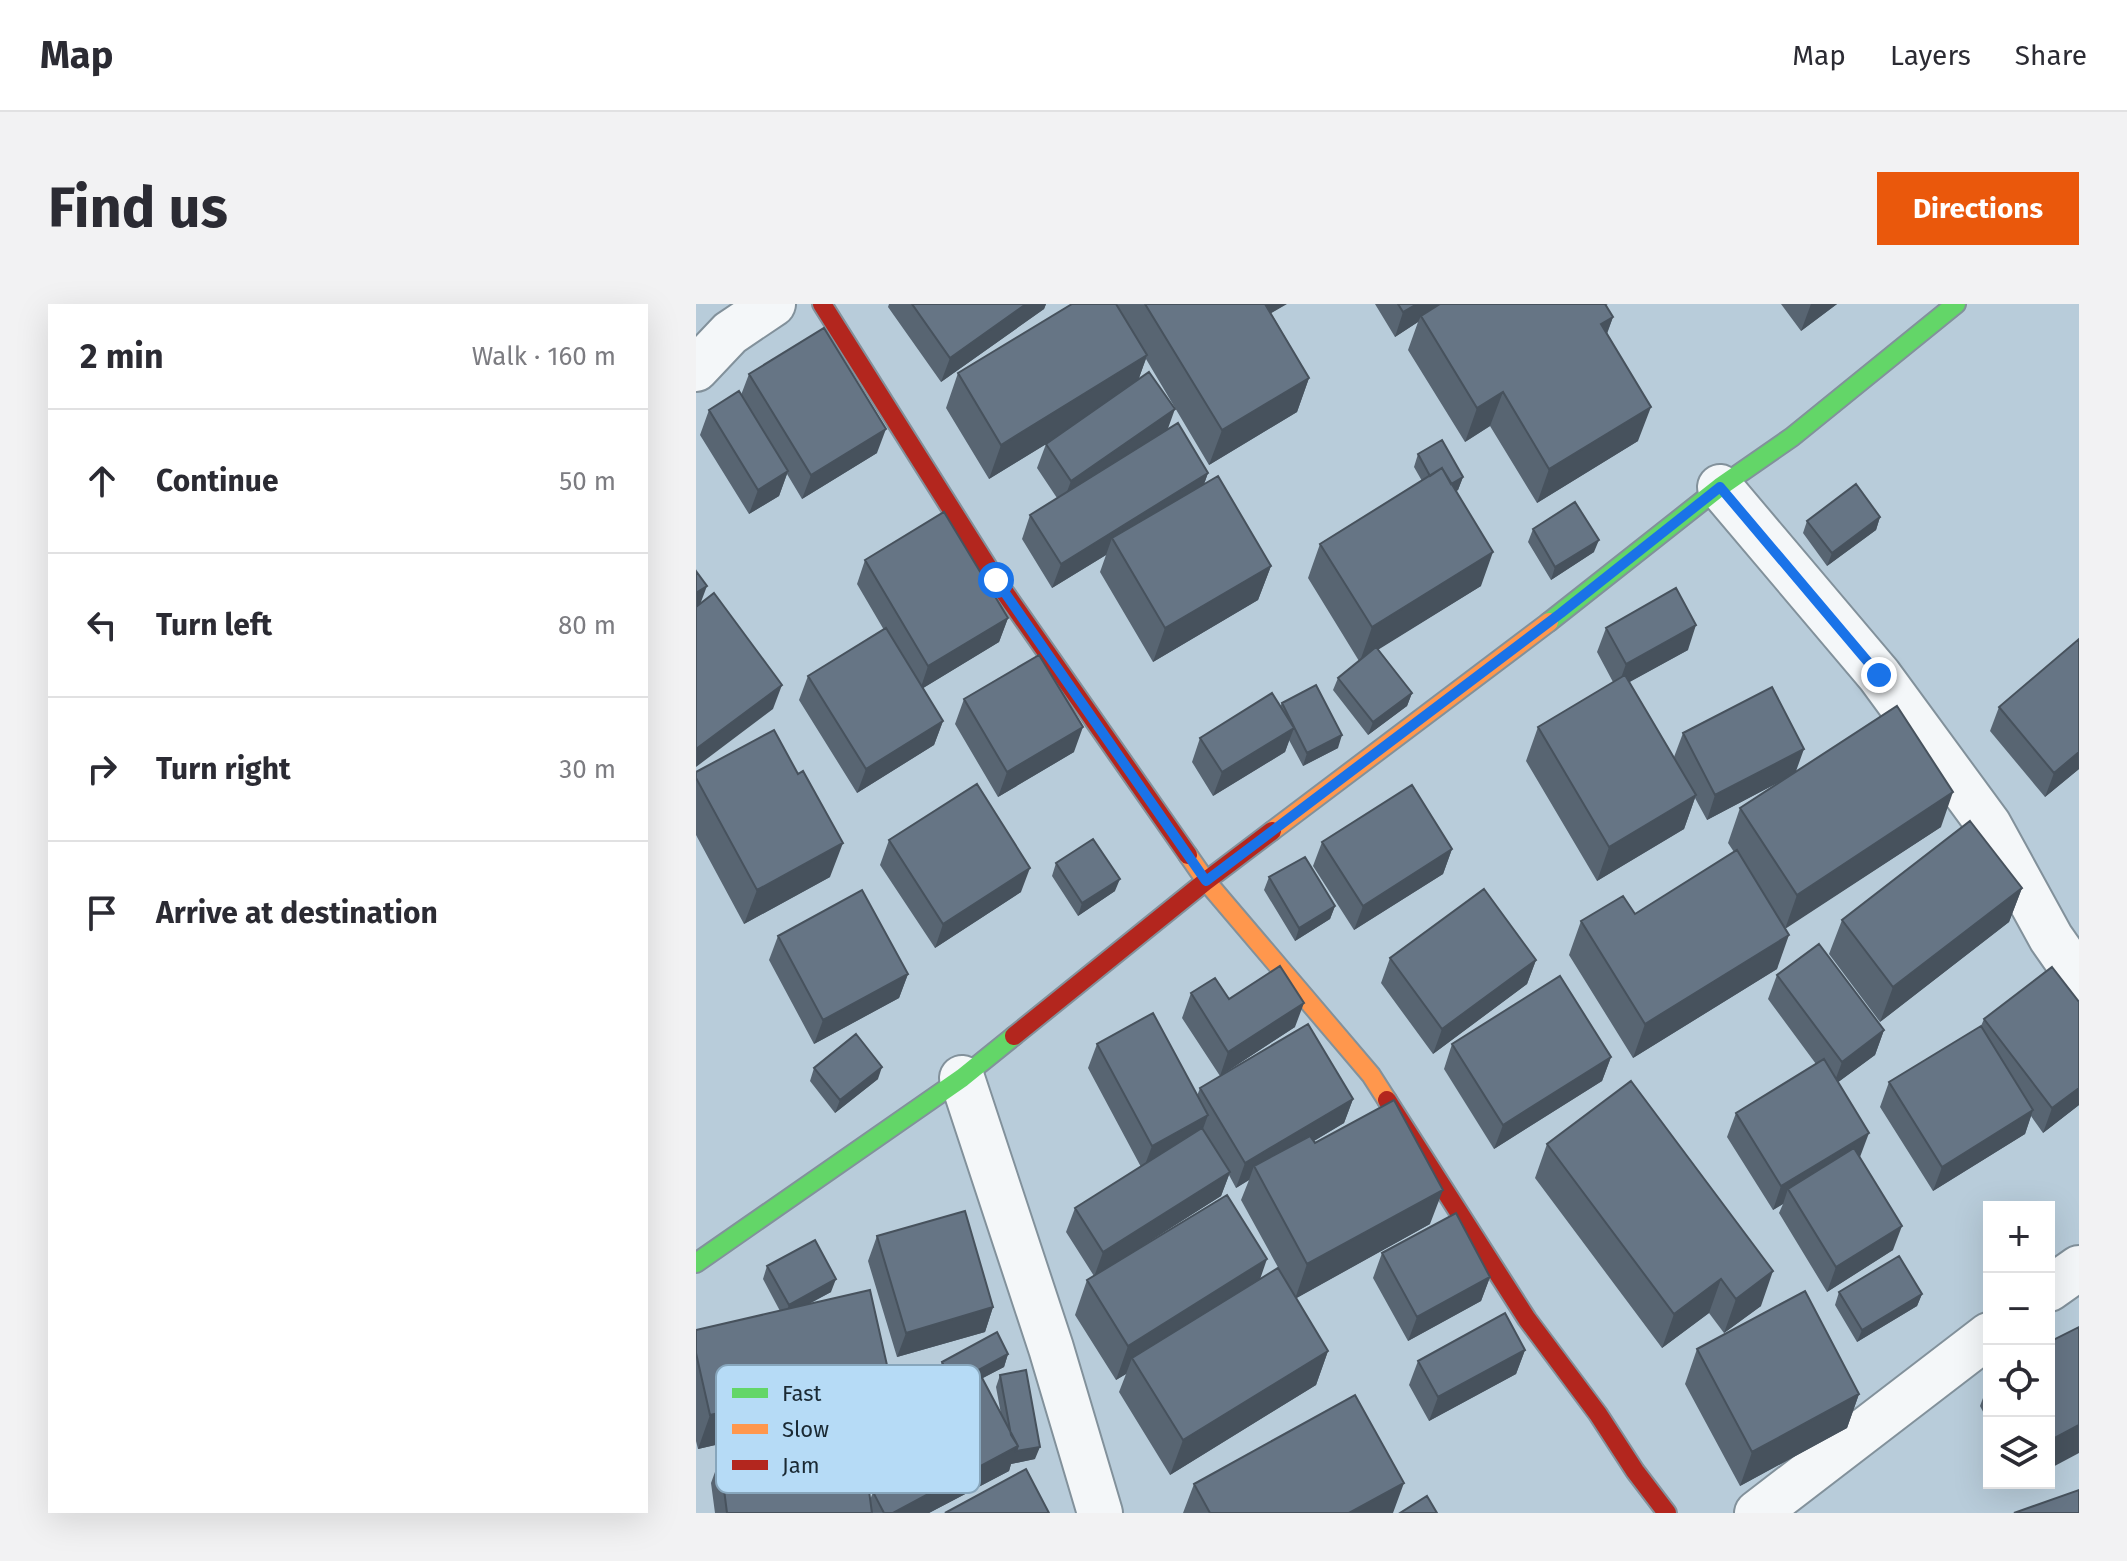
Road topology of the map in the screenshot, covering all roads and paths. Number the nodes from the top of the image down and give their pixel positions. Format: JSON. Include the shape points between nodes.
{"nodes":[{"id":1,"x":773,"y":304,"type":"edge"},
{"id":2,"x":822,"y":304,"type":"edge"},
{"id":3,"x":1956,"y":304,"type":"edge"},
{"id":4,"x":696,"y":369,"type":"edge"},
{"id":5,"x":1720,"y":487,"type":"junction"},
{"id":6,"x":1206,"y":881,"type":"junction"},
{"id":7,"x":2079,"y":978,"type":"edge"},
{"id":8,"x":962,"y":1078,"type":"junction"},
{"id":9,"x":696,"y":1263,"type":"edge"},
{"id":10,"x":2079,"y":1268,"type":"edge"},
{"id":11,"x":2055,"y":1285,"type":"edge"},
{"id":12,"x":1983,"y":1340,"type":"edge"},
{"id":13,"x":1100,"y":1513,"type":"edge"},
{"id":14,"x":1667,"y":1513,"type":"edge"},
{"id":15,"x":1757,"y":1513,"type":"edge"}],
"edges":[{"from":1,"to":4,"type":"street","via":[[730,333]]},
{"from":2,"to":6,"type":"street","via":[[996,580]]},
{"from":3,"to":5,"type":"street","via":[[1792,437]]},
{"from":5,"to":6,"type":"street"},
{"from":5,"to":7,"type":"street","via":[[1879,675],[1971,800]]},
{"from":6,"to":8,"type":"street"},
{"from":6,"to":14,"type":"street","via":[[1371,1075],[1527,1319]]},
{"from":8,"to":9,"type":"street"},
{"from":8,"to":13,"type":"street"},
{"from":10,"to":11,"type":"street"},
{"from":12,"to":15,"type":"street"}]}
